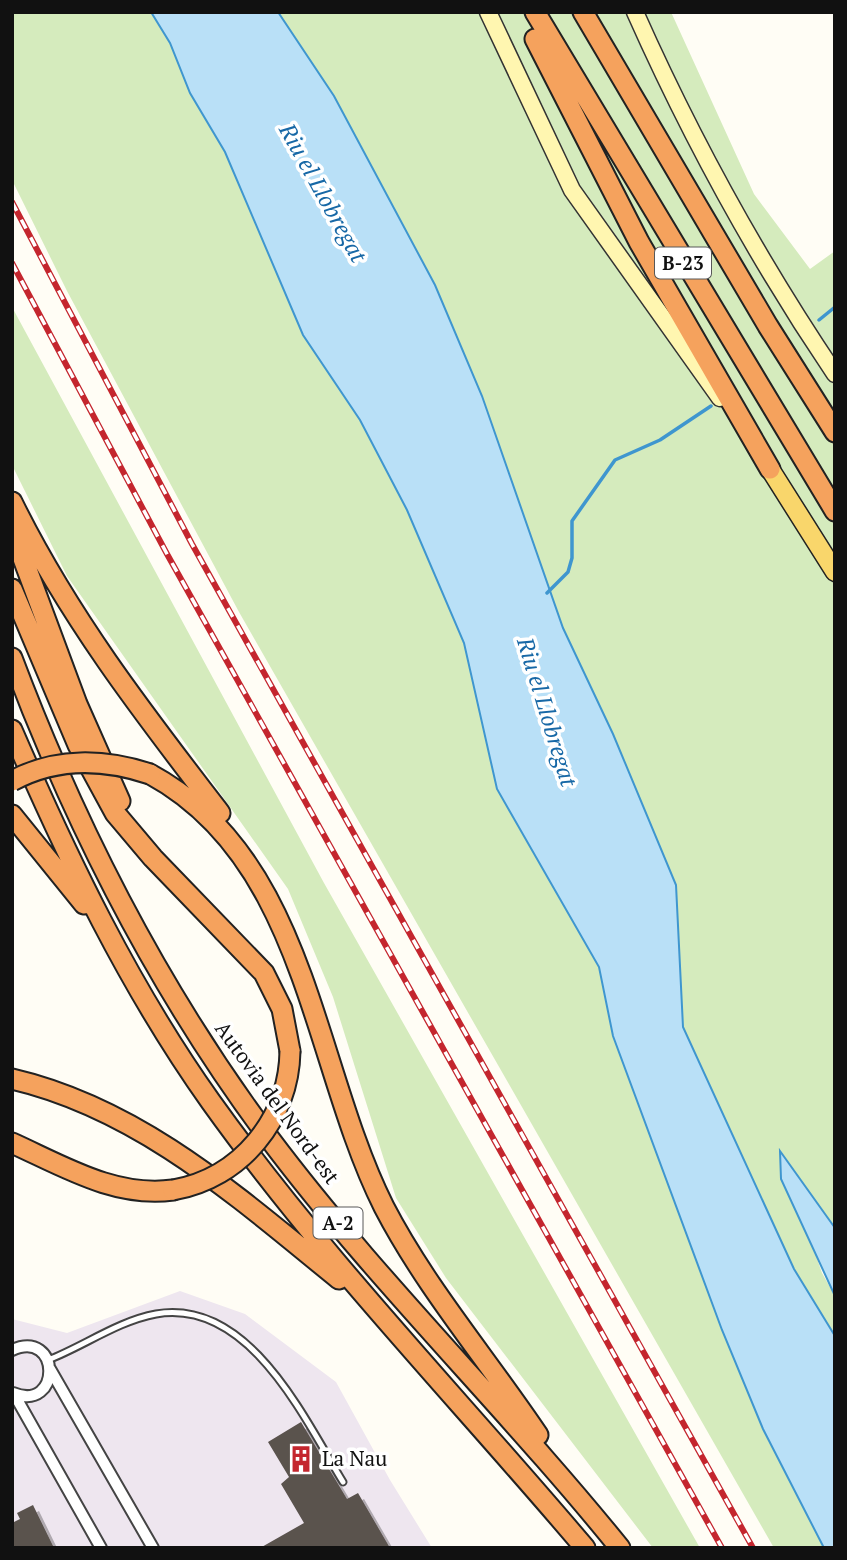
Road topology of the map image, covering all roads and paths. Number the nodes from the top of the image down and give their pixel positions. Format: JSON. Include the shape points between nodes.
{"nodes":[{"id":1,"x":488,"y":12,"type":"edge"},
{"id":2,"x":525,"y":12,"type":"edge"},
{"id":3,"x":535,"y":12,"type":"edge"},
{"id":4,"x":583,"y":12,"type":"edge"},
{"id":5,"x":635,"y":12,"type":"edge"},
{"id":6,"x":835,"y":374,"type":"edge"},
{"id":7,"x":835,"y":432,"type":"edge"},
{"id":8,"x":770,"y":469,"type":"junction"},
{"id":9,"x":12,"y":502,"type":"edge"},
{"id":10,"x":835,"y":511,"type":"edge"},
{"id":11,"x":12,"y":529,"type":"edge"},
{"id":12,"x":835,"y":572,"type":"edge"},
{"id":13,"x":12,"y":589,"type":"edge"},
{"id":14,"x":12,"y":658,"type":"edge"},
{"id":15,"x":12,"y":730,"type":"edge"},
{"id":16,"x":12,"y":781,"type":"edge"},
{"id":17,"x":12,"y":815,"type":"edge"},
{"id":18,"x":135,"y":834,"type":"junction"},
{"id":19,"x":106,"y":930,"type":"junction"},
{"id":20,"x":333,"y":1066,"type":"junction"},
{"id":21,"x":12,"y":1079,"type":"edge"},
{"id":22,"x":12,"y":1143,"type":"edge"},
{"id":23,"x":375,"y":1308,"type":"junction"},
{"id":24,"x":13,"y":1349,"type":"edge"},
{"id":25,"x":49,"y":1365,"type":"junction"},
{"id":26,"x":13,"y":1393,"type":"edge"},
{"id":27,"x":343,"y":1482,"type":"dead end"},
{"id":28,"x":579,"y":1497,"type":"junction"},
{"id":29,"x":101,"y":1548,"type":"edge"},
{"id":30,"x":153,"y":1548,"type":"edge"},
{"id":31,"x":585,"y":1548,"type":"edge"},
{"id":32,"x":620,"y":1548,"type":"edge"}],
"edges":[{"from":1,"to":8,"type":"main road","via":[[572,190]]},
{"from":2,"to":8,"type":"highway","via":[[639,242]]},
{"from":3,"to":10,"type":"highway","number":"B-23"},
{"from":4,"to":7,"type":"highway","number":"B-23"},
{"from":5,"to":6,"type":"main road","via":[[708,162]]},
{"from":8,"to":12,"type":"main road"},
{"from":9,"to":20,"type":"highway","via":[[97,650],[239,837],[276,897],[310,971]]},
{"from":11,"to":18,"type":"highway","via":[[87,729]]},
{"from":13,"to":18,"type":"highway","via":[[96,782]]},
{"from":14,"to":28,"type":"highway","name":"Autovia del Nord-est","number":"A-2","via":[[104,872],[232,1085],[316,1196]]},
{"from":15,"to":19,"type":"highway","number":"A-2","via":[[56,833]]},
{"from":16,"to":20,"type":"highway","bridge":true,"via":[[43,769],[107,763],[150,774],[201,807],[252,875],[286,937]]},
{"from":17,"to":19,"type":"highway"},
{"from":18,"to":22,"type":"highway","bridge":true,"via":[[264,973],[282,1009],[290,1051],[286,1088],[274,1117],[235,1163],[205,1182],[173,1190],[144,1191],[108,1184]]},
{"from":19,"to":23,"type":"highway","number":"A-2","via":[[210,1100]]},
{"from":20,"to":28,"type":"highway","via":[[371,1178],[406,1247]]},
{"from":21,"to":23,"type":"highway","via":[[82,1102],[153,1137],[225,1186]]},
{"from":23,"to":31,"type":"highway","number":"A-2"},
{"from":24,"to":25,"type":"street","via":[[30,1346],[44,1354]]},
{"from":25,"to":26,"type":"street","via":[[47,1384],[36,1394]]},
{"from":25,"to":27,"type":"lane","via":[[128,1323],[156,1314],[195,1315],[220,1324],[274,1370]]},
{"from":25,"to":30,"type":"street"},
{"from":26,"to":29,"type":"street"},
{"from":28,"to":32,"type":"highway","name":"Autovia del Nord-est","number":"A-2"}]}
